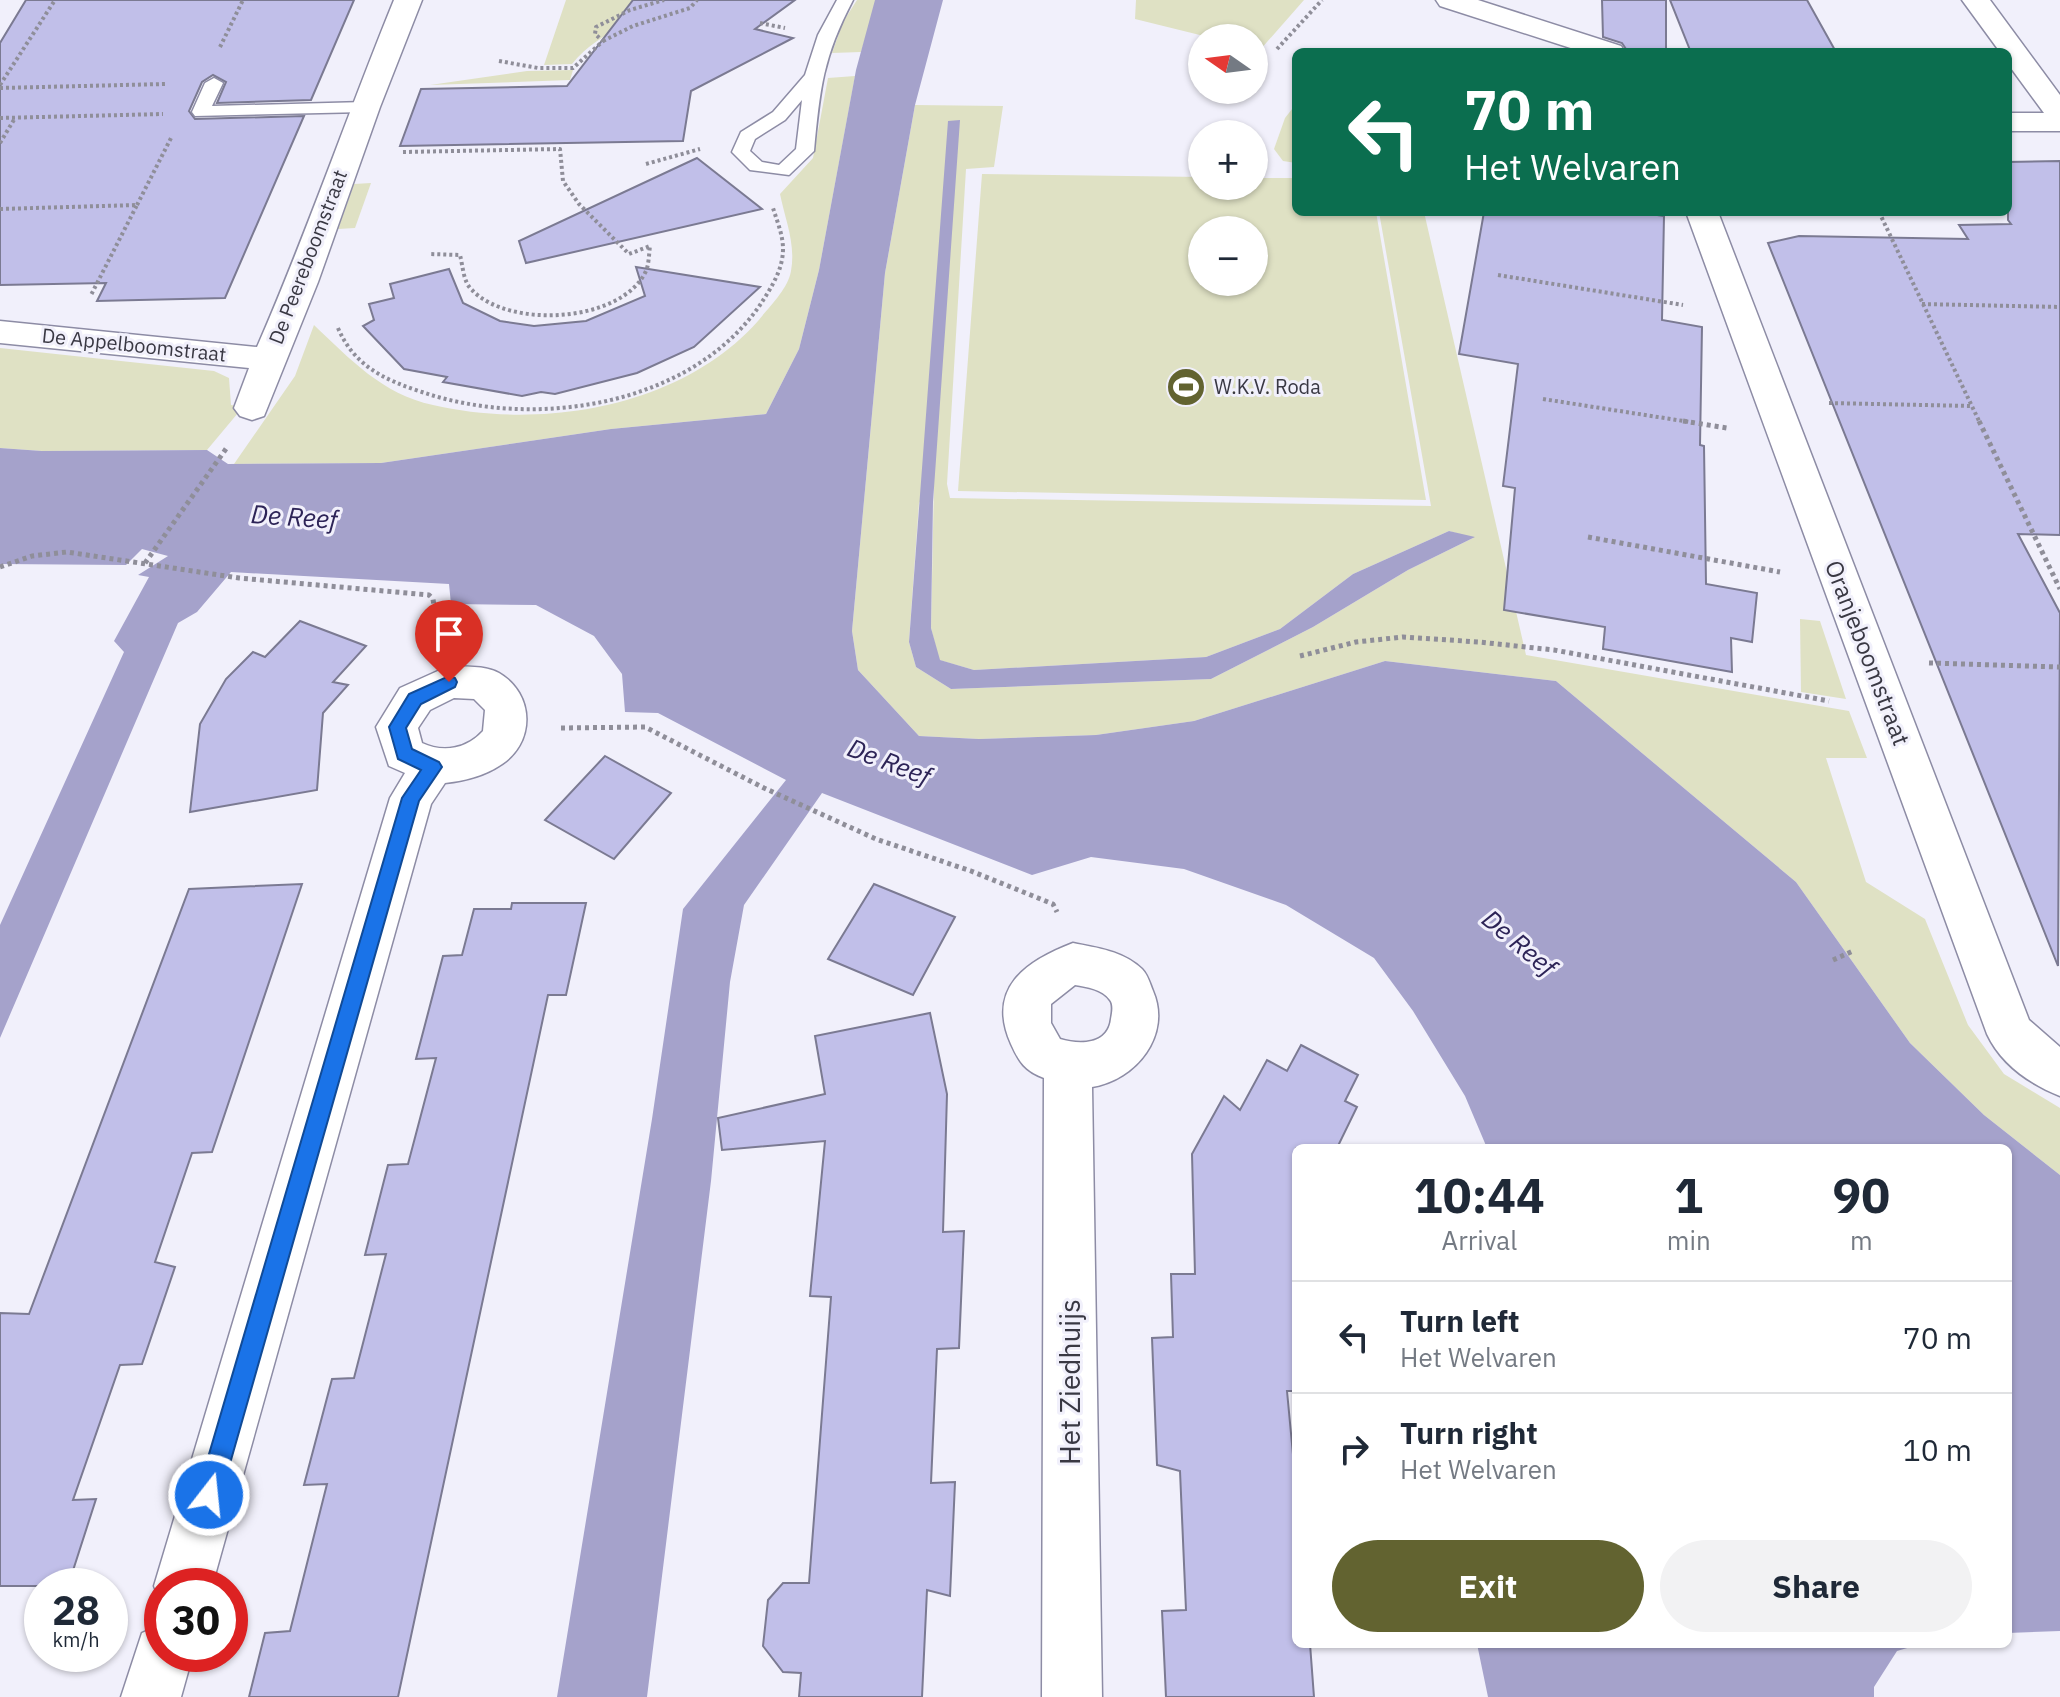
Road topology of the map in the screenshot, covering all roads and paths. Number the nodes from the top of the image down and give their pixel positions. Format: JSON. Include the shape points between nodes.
{"nodes":[{"id":1,"x":55,"y":0,"type":"edge"},
{"id":2,"x":243,"y":0,"type":"edge"},
{"id":3,"x":408,"y":0,"type":"edge"},
{"id":4,"x":664,"y":0,"type":"edge"},
{"id":5,"x":697,"y":0,"type":"edge"},
{"id":6,"x":845,"y":0,"type":"edge"},
{"id":7,"x":1322,"y":0,"type":"edge"},
{"id":8,"x":1450,"y":0,"type":"edge"},
{"id":9,"x":1976,"y":0,"type":"edge"},
{"id":10,"x":603,"y":41,"type":"junction"},
{"id":11,"x":1599,"y":48,"type":"edge"},
{"id":12,"x":2011,"y":48,"type":"edge"},
{"id":13,"x":1277,"y":49,"type":"dead end"},
{"id":14,"x":2012,"y":49,"type":"edge"},
{"id":15,"x":499,"y":61,"type":"dead end"},
{"id":16,"x":813,"y":76,"type":"junction"},
{"id":17,"x":208,"y":83,"type":"junction"},
{"id":18,"x":0,"y":86,"type":"edge"},
{"id":19,"x":365,"y":107,"type":"junction"},
{"id":20,"x":193,"y":113,"type":"junction"},
{"id":21,"x":2060,"y":115,"type":"edge"},
{"id":22,"x":0,"y":118,"type":"edge"},
{"id":23,"x":15,"y":118,"type":"junction"},
{"id":24,"x":2012,"y":122,"type":"edge"},
{"id":25,"x":2060,"y":122,"type":"edge"},
{"id":26,"x":0,"y":143,"type":"edge"},
{"id":27,"x":389,"y":152,"type":"dead end"},
{"id":28,"x":756,"y":166,"type":"junction"},
{"id":29,"x":137,"y":205,"type":"junction"},
{"id":30,"x":0,"y":209,"type":"edge"},
{"id":31,"x":1703,"y":216,"type":"edge"},
{"id":32,"x":1881,"y":216,"type":"edge"},
{"id":33,"x":429,"y":254,"type":"dead end"},
{"id":34,"x":1498,"y":275,"type":"dead end"},
{"id":35,"x":87,"y":303,"type":"dead end"},
{"id":36,"x":1922,"y":304,"type":"junction"},
{"id":37,"x":2060,"y":307,"type":"edge"},
{"id":38,"x":1738,"y":309,"type":"junction"},
{"id":39,"x":334,"y":317,"type":"dead end"},
{"id":40,"x":0,"y":332,"type":"edge"},
{"id":41,"x":269,"y":359,"type":"junction"},
{"id":42,"x":1543,"y":399,"type":"dead end"},
{"id":43,"x":1972,"y":406,"type":"junction"},
{"id":44,"x":252,"y":408,"type":"dead end"},
{"id":45,"x":1780,"y":420,"type":"junction"},
{"id":46,"x":226,"y":449,"type":"dead end"},
{"id":47,"x":1588,"y":537,"type":"dead end"},
{"id":48,"x":145,"y":563,"type":"junction"},
{"id":49,"x":0,"y":567,"type":"edge"},
{"id":50,"x":1840,"y":582,"type":"junction"},
{"id":51,"x":2060,"y":589,"type":"edge"},
{"id":52,"x":438,"y":637,"type":"dead end"},
{"id":53,"x":1300,"y":656,"type":"dead end"},
{"id":54,"x":1871,"y":661,"type":"junction"},
{"id":55,"x":2060,"y":667,"type":"edge"},
{"id":56,"x":1889,"y":711,"type":"junction"},
{"id":57,"x":577,"y":726,"type":"dead end"},
{"id":58,"x":433,"y":767,"type":"dead end"},
{"id":59,"x":1053,"y":904,"type":"dead end"},
{"id":60,"x":1853,"y":951,"type":"dead end"},
{"id":61,"x":1833,"y":960,"type":"dead end"},
{"id":62,"x":1068,"y":1068,"type":"dead end"},
{"id":63,"x":2060,"y":1073,"type":"edge"},
{"id":64,"x":188,"y":1568,"type":"edge"},
{"id":65,"x":158,"y":1672,"type":"edge"},
{"id":66,"x":151,"y":1697,"type":"edge"},
{"id":67,"x":1072,"y":1697,"type":"edge"}],
"edges":[{"from":1,"to":18,"type":"path"},
{"from":2,"to":17,"type":"path"},
{"from":3,"to":19,"type":"street","name":"De Peereboomstraat"},
{"from":4,"to":10,"type":"path","via":[[596,27],[595,34]]},
{"from":5,"to":10,"type":"path","via":[[690,8]]},
{"from":6,"to":16,"type":"lane"},
{"from":7,"to":13,"type":"path"},
{"from":8,"to":11,"type":"street"},
{"from":9,"to":12,"type":"street"},
{"from":10,"to":15,"type":"path","via":[[573,68]]},
{"from":14,"to":21,"type":"street"},
{"from":16,"to":28,"type":"lane","via":[[779,116],[747,136],[741,152]]},
{"from":16,"to":28,"type":"lane","via":[[805,151],[783,171]]},
{"from":17,"to":18,"type":"path"},
{"from":17,"to":20,"type":"lane"},
{"from":19,"to":20,"type":"lane"},
{"from":19,"to":41,"type":"street","name":"De Peereboomstraat"},
{"from":20,"to":23,"type":"path"},
{"from":20,"to":29,"type":"path"},
{"from":22,"to":23,"type":"path"},
{"from":23,"to":26,"type":"path"},
{"from":24,"to":25,"type":"street"},
{"from":27,"to":33,"type":"path","via":[[560,149],[563,181],[579,204],[629,254],[650,246],[652,259],[642,278],[600,307],[547,316],[491,306],[469,288],[460,255]]},
{"from":28,"to":39,"type":"path","via":[[783,243],[780,271],[761,311],[739,336],[671,379],[610,400],[555,408],[451,404],[373,373],[351,356]]},
{"from":29,"to":30,"type":"path"},
{"from":29,"to":35,"type":"path"},
{"from":31,"to":38,"type":"street","name":"Oranjeboomstraat"},
{"from":32,"to":36,"type":"path"},
{"from":34,"to":38,"type":"path","via":[[1677,305]]},
{"from":36,"to":37,"type":"path"},
{"from":36,"to":43,"type":"path"},
{"from":38,"to":45,"type":"street","name":"Oranjeboomstraat"},
{"from":40,"to":41,"type":"street","name":"De Appelboomstraat"},
{"from":41,"to":44,"type":"street","name":"De Peereboomstraat"},
{"from":42,"to":45,"type":"path"},
{"from":43,"to":45,"type":"path"},
{"from":43,"to":51,"type":"path"},
{"from":45,"to":50,"type":"street","name":"Oranjeboomstraat"},
{"from":46,"to":48,"type":"path"},
{"from":47,"to":50,"type":"path"},
{"from":48,"to":49,"type":"path","via":[[67,552]]},
{"from":48,"to":52,"type":"path","via":[[429,595]]},
{"from":50,"to":54,"type":"street","name":"Oranjeboomstraat"},
{"from":53,"to":56,"type":"path","via":[[1403,637],[1479,642],[1554,650]]},
{"from":54,"to":55,"type":"path"},
{"from":54,"to":56,"type":"street","name":"Oranjeboomstraat"},
{"from":56,"to":63,"type":"street","name":"Oranjeboomstraat","via":[[2011,1034]]},
{"from":57,"to":59,"type":"path","via":[[645,727],[876,839]]},
{"from":58,"to":64,"type":"street","via":[[411,798]]},
{"from":60,"to":61,"type":"path"},
{"from":62,"to":67,"type":"street","name":"Het Ziedhuijs"},
{"from":65,"to":66,"type":"street"}]}
